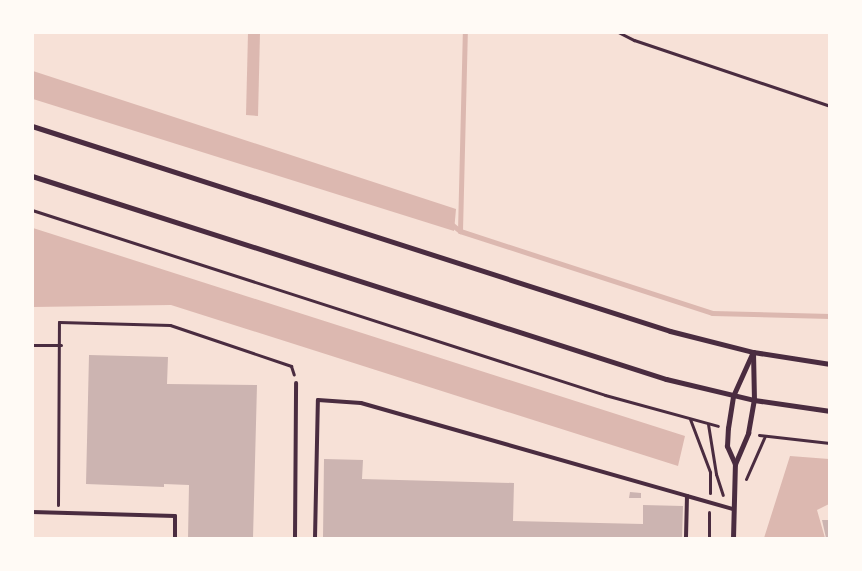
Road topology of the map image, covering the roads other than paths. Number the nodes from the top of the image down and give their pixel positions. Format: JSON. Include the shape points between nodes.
{"nodes":[{"id":1,"x":32,"y":126,"type":"edge"},
{"id":2,"x":32,"y":176,"type":"edge"},
{"id":3,"x":753,"y":352,"type":"junction"},
{"id":4,"x":830,"y":364,"type":"edge"},
{"id":5,"x":296,"y":383,"type":"road end"},
{"id":6,"x":733,"y":396,"type":"junction"},
{"id":7,"x":754,"y":400,"type":"junction"},
{"id":8,"x":830,"y":411,"type":"edge"},
{"id":9,"x":735,"y":464,"type":"junction"},
{"id":10,"x":687,"y":496,"type":"junction"},
{"id":11,"x":734,"y":510,"type":"junction"},
{"id":12,"x":32,"y":512,"type":"edge"},
{"id":13,"x":174,"y":538,"type":"edge"},
{"id":14,"x":294,"y":538,"type":"edge"},
{"id":15,"x":315,"y":538,"type":"edge"},
{"id":16,"x":686,"y":538,"type":"edge"},
{"id":17,"x":732,"y":538,"type":"edge"}],
"edges":[{"from":1,"to":3,"type":"street","via":[[651,326]]},
{"from":2,"to":6,"type":"street","via":[[535,339],[685,385]]},
{"from":3,"to":4,"type":"street"},
{"from":3,"to":6,"type":"street"},
{"from":3,"to":7,"type":"street"},
{"from":5,"to":14,"type":"lane"},
{"from":6,"to":7,"type":"street"},
{"from":6,"to":9,"type":"street","via":[[727,446]]},
{"from":7,"to":8,"type":"street"},
{"from":7,"to":9,"type":"street","via":[[748,432]]},
{"from":9,"to":11,"type":"street"},
{"from":10,"to":11,"type":"lane"},
{"from":10,"to":15,"type":"lane","via":[[361,402],[318,400]]},
{"from":10,"to":16,"type":"lane"},
{"from":11,"to":17,"type":"street"},
{"from":12,"to":13,"type":"lane","via":[[175,516]]}]}
